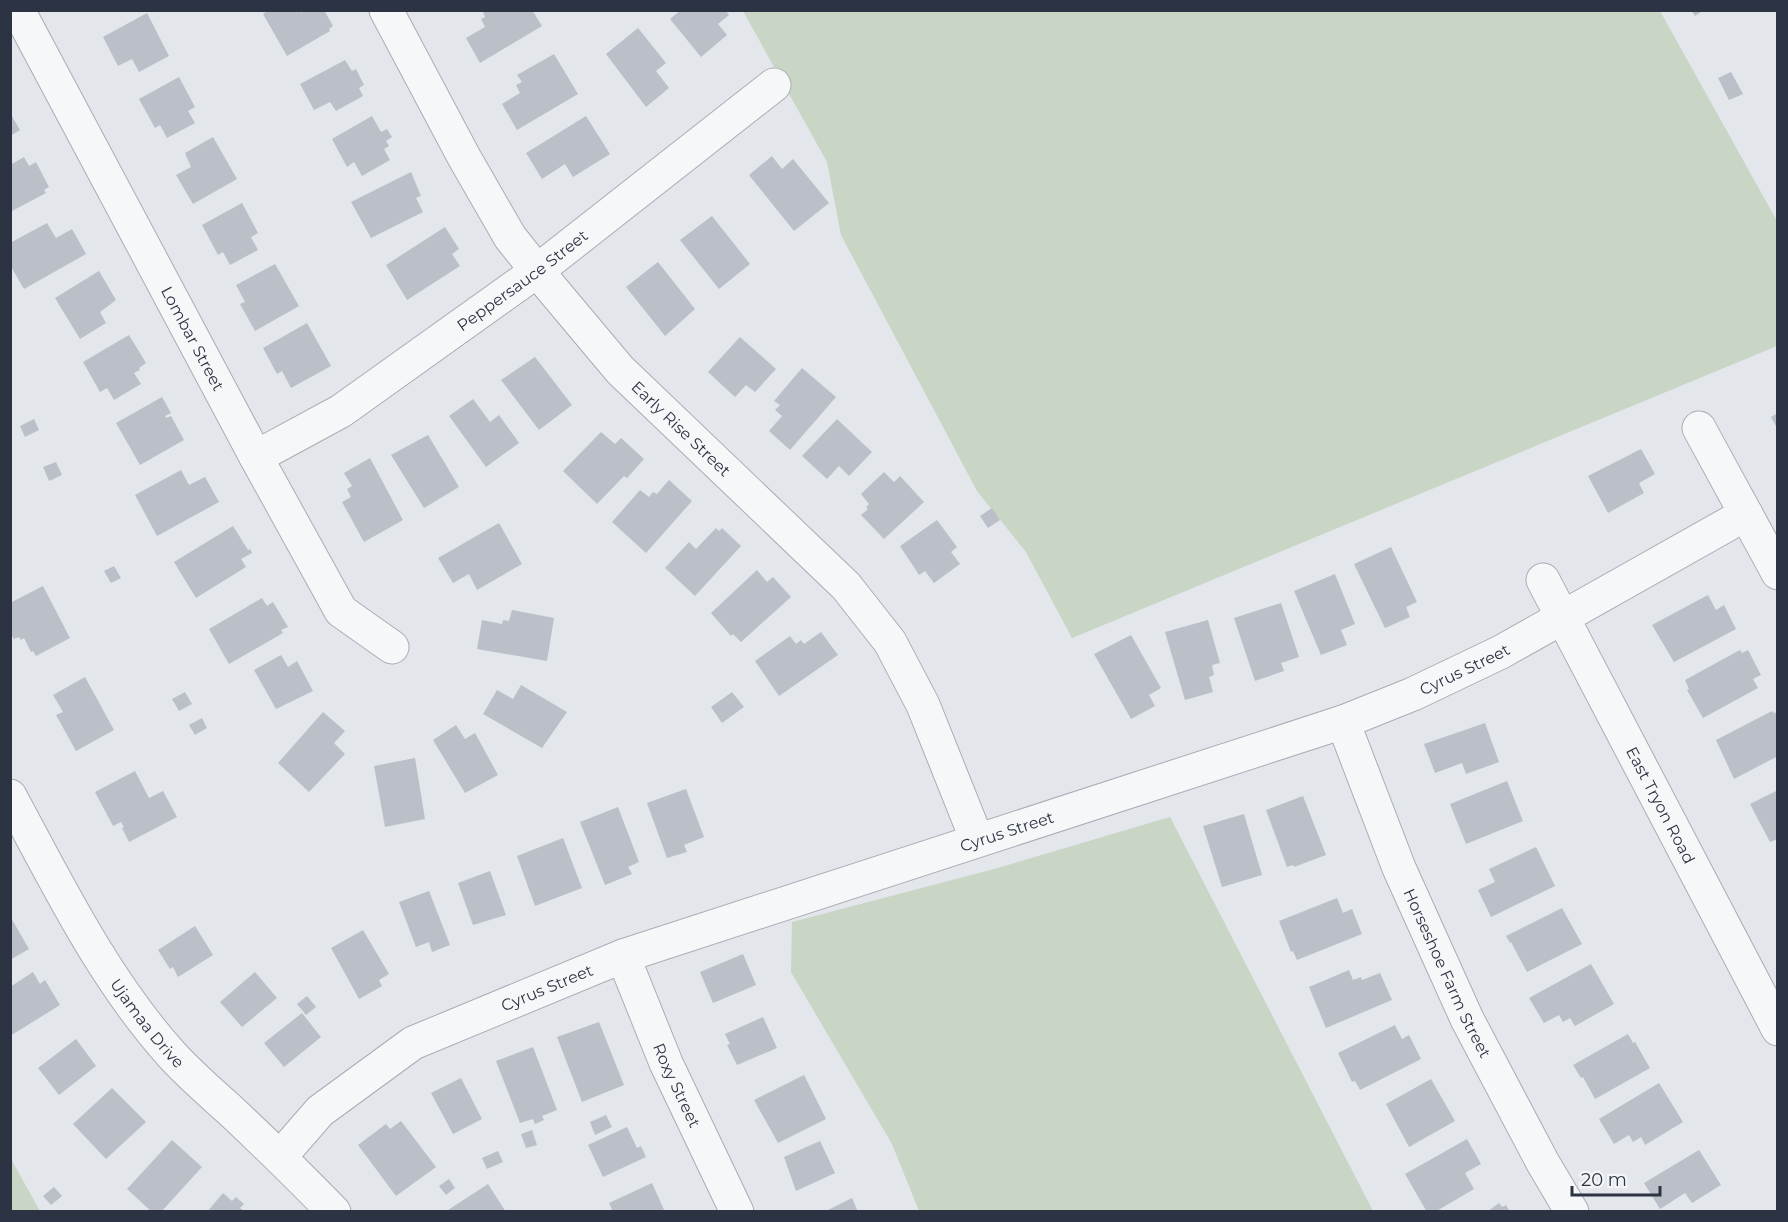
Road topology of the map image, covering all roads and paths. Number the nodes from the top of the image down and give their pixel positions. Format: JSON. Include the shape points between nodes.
{"nodes":[{"id":1,"x":18,"y":10,"type":"edge"},
{"id":2,"x":386,"y":10,"type":"edge"},
{"id":3,"x":774,"y":85,"type":"dead end"},
{"id":4,"x":537,"y":271,"type":"junction"},
{"id":5,"x":1699,"y":428,"type":"dead end"},
{"id":6,"x":256,"y":457,"type":"junction"},
{"id":7,"x":1746,"y":514,"type":"junction"},
{"id":8,"x":1778,"y":573,"type":"edge"},
{"id":9,"x":1543,"y":580,"type":"dead end"},
{"id":10,"x":1561,"y":618,"type":"junction"},
{"id":11,"x":392,"y":647,"type":"dead end"},
{"id":12,"x":1343,"y":722,"type":"junction"},
{"id":13,"x":10,"y":796,"type":"edge"},
{"id":14,"x":977,"y":840,"type":"junction"},
{"id":15,"x":623,"y":956,"type":"junction"},
{"id":16,"x":1778,"y":1029,"type":"edge"},
{"id":17,"x":279,"y":1157,"type":"junction"},
{"id":18,"x":334,"y":1212,"type":"edge"},
{"id":19,"x":737,"y":1212,"type":"edge"},
{"id":20,"x":1572,"y":1212,"type":"edge"}],
"edges":[{"from":1,"to":6,"type":"street","name":"Lombar Street"},
{"from":2,"to":4,"type":"street","name":"Early Rise Street","via":[[481,187],[510,237]]},
{"from":3,"to":4,"type":"street","name":"Peppersauce Street"},
{"from":4,"to":6,"type":"street","name":"Peppersauce Street","via":[[341,411]]},
{"from":4,"to":14,"type":"street","name":"Early Rise Street","via":[[620,370],[846,586],[890,642],[923,705]]},
{"from":5,"to":7,"type":"street"},
{"from":6,"to":11,"type":"street","name":"Lombar Street","via":[[341,611]]},
{"from":7,"to":8,"type":"street"},
{"from":7,"to":10,"type":"street","name":"Cyrus Street"},
{"from":9,"to":10,"type":"street","name":"East Tryon Road"},
{"from":10,"to":12,"type":"street","name":"Cyrus Street","via":[[1501,652]]},
{"from":10,"to":16,"type":"street","name":"East Tryon Road"},
{"from":12,"to":14,"type":"street","name":"Cyrus Street"},
{"from":12,"to":20,"type":"street","name":"Horseshoe Farm Street","via":[[1399,868],[1467,1019]]},
{"from":13,"to":17,"type":"street","name":"Ujamaa Drive","via":[[75,918],[142,1019],[171,1055]]},
{"from":14,"to":15,"type":"street","name":"Cyrus Street"},
{"from":15,"to":17,"type":"street","name":"Cyrus Street","via":[[413,1043],[320,1112]]},
{"from":15,"to":19,"type":"street","name":"Roxy Street","via":[[666,1063]]},
{"from":17,"to":18,"type":"street","name":"Ujamaa Drive"}]}
